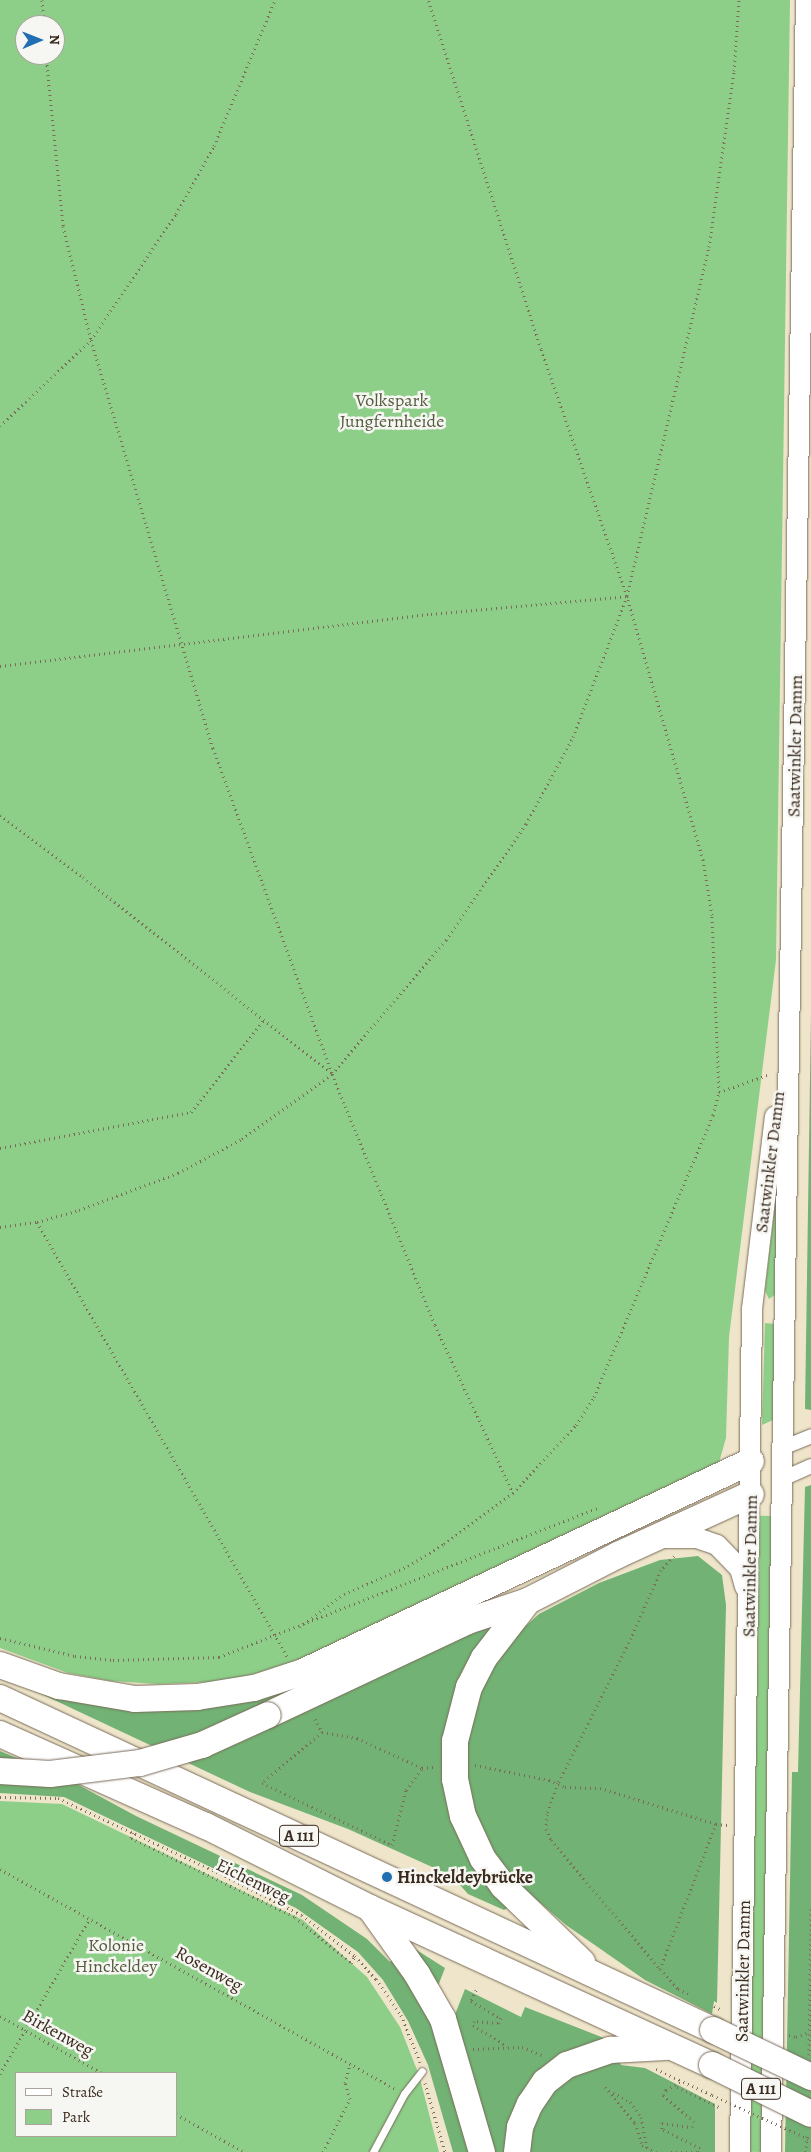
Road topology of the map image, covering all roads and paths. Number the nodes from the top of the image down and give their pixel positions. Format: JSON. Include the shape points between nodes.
{"nodes":[{"id":1,"x":42,"y":0,"type":"edge"},
{"id":2,"x":275,"y":0,"type":"edge"},
{"id":3,"x":428,"y":0,"type":"edge"},
{"id":4,"x":739,"y":0,"type":"edge"},
{"id":5,"x":806,"y":0,"type":"edge"},
{"id":6,"x":43,"y":15,"type":"edge"},
{"id":7,"x":47,"y":65,"type":"edge"},
{"id":8,"x":90,"y":340,"type":"junction"},
{"id":9,"x":0,"y":426,"type":"edge"},
{"id":10,"x":627,"y":596,"type":"junction"},
{"id":11,"x":179,"y":643,"type":"junction"},
{"id":12,"x":0,"y":666,"type":"edge"},
{"id":13,"x":0,"y":815,"type":"edge"},
{"id":14,"x":791,"y":983,"type":"junction"},
{"id":15,"x":264,"y":1020,"type":"junction"},
{"id":16,"x":332,"y":1074,"type":"junction"},
{"id":17,"x":770,"y":1074,"type":"dead end"},
{"id":18,"x":719,"y":1092,"type":"junction"},
{"id":19,"x":0,"y":1148,"type":"edge"},
{"id":20,"x":37,"y":1222,"type":"junction"},
{"id":21,"x":0,"y":1227,"type":"edge"},
{"id":22,"x":752,"y":1308,"type":"junction"},
{"id":23,"x":782,"y":1309,"type":"junction"},
{"id":24,"x":811,"y":1436,"type":"edge"},
{"id":25,"x":782,"y":1448,"type":"junction"},
{"id":26,"x":751,"y":1461,"type":"junction"},
{"id":27,"x":811,"y":1466,"type":"edge"},
{"id":28,"x":782,"y":1479,"type":"junction"},
{"id":29,"x":512,"y":1493,"type":"junction"},
{"id":30,"x":751,"y":1494,"type":"junction"},
{"id":31,"x":605,"y":1505,"type":"dead end"},
{"id":32,"x":655,"y":1538,"type":"junction"},
{"id":33,"x":681,"y":1553,"type":"dead end"},
{"id":34,"x":749,"y":1598,"type":"junction"},
{"id":35,"x":528,"y":1601,"type":"junction"},
{"id":36,"x":300,"y":1627,"type":"junction"},
{"id":37,"x":278,"y":1636,"type":"junction"},
{"id":38,"x":0,"y":1638,"type":"edge"},
{"id":39,"x":287,"y":1656,"type":"dead end"},
{"id":40,"x":0,"y":1665,"type":"edge"},
{"id":41,"x":0,"y":1698,"type":"edge"},
{"id":42,"x":315,"y":1719,"type":"dead end"},
{"id":43,"x":322,"y":1732,"type":"junction"},
{"id":44,"x":0,"y":1734,"type":"edge"},
{"id":45,"x":475,"y":1765,"type":"dead end"},
{"id":46,"x":434,"y":1767,"type":"dead end"},
{"id":47,"x":422,"y":1768,"type":"junction"},
{"id":48,"x":0,"y":1771,"type":"edge"},
{"id":49,"x":558,"y":1783,"type":"junction"},
{"id":50,"x":0,"y":1797,"type":"edge"},
{"id":51,"x":716,"y":1824,"type":"junction"},
{"id":52,"x":725,"y":1824,"type":"dead end"},
{"id":53,"x":134,"y":1833,"type":"junction"},
{"id":54,"x":0,"y":1869,"type":"edge"},
{"id":55,"x":811,"y":1906,"type":"edge"},
{"id":56,"x":370,"y":1908,"type":"junction"},
{"id":57,"x":90,"y":1918,"type":"junction"},
{"id":58,"x":355,"y":1956,"type":"junction"},
{"id":59,"x":660,"y":1969,"type":"junction"},
{"id":60,"x":597,"y":1977,"type":"junction"},
{"id":61,"x":476,"y":1990,"type":"dead end"},
{"id":62,"x":696,"y":1998,"type":"dead end"},
{"id":63,"x":705,"y":2002,"type":"dead end"},
{"id":64,"x":0,"y":2016,"type":"edge"},
{"id":65,"x":713,"y":2018,"type":"junction"},
{"id":66,"x":24,"y":2030,"type":"junction"},
{"id":67,"x":810,"y":2032,"type":"junction"},
{"id":68,"x":785,"y":2034,"type":"dead end"},
{"id":69,"x":507,"y":2046,"type":"junction"},
{"id":70,"x":673,"y":2047,"type":"junction"},
{"id":71,"x":473,"y":2049,"type":"dead end"},
{"id":72,"x":544,"y":2056,"type":"dead end"},
{"id":73,"x":429,"y":2060,"type":"dead end"},
{"id":74,"x":420,"y":2062,"type":"junction"},
{"id":75,"x":350,"y":2064,"type":"junction"},
{"id":76,"x":650,"y":2066,"type":"dead end"},
{"id":77,"x":810,"y":2069,"type":"edge"},
{"id":78,"x":422,"y":2071,"type":"junction"},
{"id":79,"x":100,"y":2072,"type":"edge"},
{"id":80,"x":0,"y":2074,"type":"edge"},
{"id":81,"x":682,"y":2082,"type":"junction"},
{"id":82,"x":677,"y":2086,"type":"junction"},
{"id":83,"x":404,"y":2094,"type":"junction"},
{"id":84,"x":721,"y":2108,"type":"dead end"},
{"id":85,"x":178,"y":2115,"type":"edge"},
{"id":86,"x":809,"y":2122,"type":"edge"},
{"id":87,"x":811,"y":2140,"type":"edge"},
{"id":88,"x":649,"y":2150,"type":"edge"},
{"id":89,"x":244,"y":2152,"type":"edge"},
{"id":90,"x":323,"y":2152,"type":"edge"},
{"id":91,"x":373,"y":2152,"type":"edge"},
{"id":92,"x":445,"y":2152,"type":"edge"},
{"id":93,"x":482,"y":2152,"type":"edge"},
{"id":94,"x":517,"y":2152,"type":"edge"},
{"id":95,"x":656,"y":2152,"type":"edge"},
{"id":96,"x":671,"y":2152,"type":"edge"},
{"id":97,"x":740,"y":2152,"type":"edge"},
{"id":98,"x":771,"y":2152,"type":"edge"},
{"id":99,"x":806,"y":2152,"type":"edge"}],
"edges":[{"from":1,"to":6,"type":"path"},
{"from":2,"to":8,"type":"path","via":[[214,146],[176,214]]},
{"from":3,"to":10,"type":"path","via":[[541,349]]},
{"from":4,"to":10,"type":"path","via":[[734,71],[709,247]]},
{"from":5,"to":14,"type":"main road","name":"Saatwinkler Damm"},
{"from":7,"to":8,"type":"path","via":[[63,226]]},
{"from":8,"to":9,"type":"path"},
{"from":8,"to":11,"type":"path"},
{"from":10,"to":11,"type":"path"},
{"from":10,"to":16,"type":"path","via":[[573,737],[526,824],[446,940]]},
{"from":10,"to":18,"type":"path","via":[[703,860],[712,915]]},
{"from":11,"to":12,"type":"path"},
{"from":11,"to":16,"type":"path","via":[[212,748]]},
{"from":13,"to":15,"type":"path"},
{"from":14,"to":22,"type":"main road","name":"Saatwinkler Damm"},
{"from":14,"to":23,"type":"main road","name":"Saatwinkler Damm"},
{"from":15,"to":16,"type":"path"},
{"from":15,"to":19,"type":"path","via":[[191,1112]]},
{"from":16,"to":20,"type":"path","via":[[242,1139],[178,1173],[130,1193]]},
{"from":16,"to":29,"type":"path","via":[[435,1325]]},
{"from":17,"to":18,"type":"path"},
{"from":18,"to":29,"type":"path","via":[[594,1397],[576,1425]]},
{"from":20,"to":21,"type":"path"},
{"from":20,"to":37,"type":"path"},
{"from":22,"to":23,"type":"main road"},
{"from":22,"to":26,"type":"main road","name":"Saatwinkler Damm"},
{"from":23,"to":25,"type":"main road","name":"Saatwinkler Damm"},
{"from":24,"to":25,"type":"street"},
{"from":25,"to":26,"type":"main road"},
{"from":25,"to":28,"type":"main road","name":"Saatwinkler Damm"},
{"from":26,"to":30,"type":"main road","name":"Saatwinkler Damm"},
{"from":26,"to":40,"type":"highway","via":[[303,1672],[254,1688],[197,1697],[135,1699],[59,1686]]},
{"from":27,"to":28,"type":"street"},
{"from":28,"to":30,"type":"main road"},
{"from":28,"to":98,"type":"main road","name":"Saatwinkler Damm"},
{"from":29,"to":36,"type":"path","via":[[408,1566],[344,1594]]},
{"from":30,"to":32,"type":"highway"},
{"from":30,"to":34,"type":"main road","name":"Saatwinkler Damm"},
{"from":31,"to":36,"type":"path"},
{"from":32,"to":34,"type":"main road","via":[[697,1538],[717,1545],[740,1570]]},
{"from":32,"to":35,"type":"highway"},
{"from":33,"to":49,"type":"path","via":[[660,1570],[631,1638]]},
{"from":34,"to":97,"type":"main road","name":"Saatwinkler Damm"},
{"from":35,"to":48,"type":"highway","bridge":true,"via":[[468,1621],[202,1745],[140,1763],[50,1774]]},
{"from":35,"to":60,"type":"highway","via":[[484,1658],[469,1687],[455,1741],[458,1799],[475,1846],[503,1886]]},
{"from":36,"to":37,"type":"path"},
{"from":37,"to":38,"type":"path","via":[[219,1657],[192,1660],[75,1656]]},
{"from":37,"to":39,"type":"path"},
{"from":41,"to":60,"type":"highway","number":"A 111"},
{"from":42,"to":43,"type":"path"},
{"from":43,"to":47,"type":"path","via":[[357,1738]]},
{"from":43,"to":47,"type":"path","via":[[262,1783],[392,1845],[406,1790]]},
{"from":44,"to":56,"type":"highway","number":"A 111","via":[[206,1826]]},
{"from":45,"to":49,"type":"path"},
{"from":46,"to":47,"type":"path"},
{"from":49,"to":51,"type":"path","via":[[565,1787],[600,1788]]},
{"from":49,"to":59,"type":"path","via":[[547,1814],[546,1829],[551,1840]]},
{"from":50,"to":53,"type":"path","via":[[58,1798]]},
{"from":51,"to":52,"type":"path"},
{"from":51,"to":59,"type":"path"},
{"from":53,"to":58,"type":"path","via":[[302,1915]]},
{"from":53,"to":58,"type":"path","name":"Eichenweg","via":[[131,1838],[295,1917],[351,1963]]},
{"from":54,"to":57,"type":"path","name":"Rosenweg"},
{"from":55,"to":67,"type":"path"},
{"from":56,"to":70,"type":"highway","number":"A 111"},
{"from":56,"to":93,"type":"highway","via":[[417,1974],[443,2019]]},
{"from":57,"to":66,"type":"path"},
{"from":57,"to":75,"type":"path","name":"Rosenweg"},
{"from":58,"to":74,"type":"path","via":[[401,2015]]},
{"from":59,"to":62,"type":"path","via":[[678,1989]]},
{"from":60,"to":65,"type":"highway","number":"A 111"},
{"from":61,"to":69,"type":"path","via":[[471,2001],[501,2018],[498,2023],[474,2021],[473,2024]]},
{"from":63,"to":65,"type":"path"},
{"from":64,"to":66,"type":"path","name":"Birkenweg"},
{"from":65,"to":77,"type":"highway","number":"A 111","bridge":true},
{"from":66,"to":79,"type":"path","name":"Birkenweg"},
{"from":66,"to":80,"type":"path"},
{"from":67,"to":68,"type":"path","via":[[796,2037]]},
{"from":67,"to":77,"type":"path"},
{"from":69,"to":71,"type":"path"},
{"from":69,"to":72,"type":"path","via":[[533,2049]]},
{"from":70,"to":86,"type":"highway","number":"A 111","bridge":true,"via":[[712,2065]]},
{"from":70,"to":94,"type":"highway","via":[[610,2050],[588,2055],[567,2065],[546,2082],[530,2104],[520,2127]]},
{"from":73,"to":74,"type":"path"},
{"from":74,"to":78,"type":"path"},
{"from":75,"to":83,"type":"path","name":"Rosenweg"},
{"from":75,"to":90,"type":"path","via":[[345,2083],[350,2099]]},
{"from":76,"to":81,"type":"path"},
{"from":78,"to":83,"type":"lane"},
{"from":78,"to":92,"type":"path"},
{"from":81,"to":82,"type":"path"},
{"from":81,"to":87,"type":"path","bridge":true},
{"from":82,"to":84,"type":"path"},
{"from":82,"to":96,"type":"path","via":[[666,2090],[663,2095],[694,2122],[692,2127],[662,2123],[662,2129],[700,2148],[699,2152]]},
{"from":83,"to":91,"type":"lane"},
{"from":85,"to":89,"type":"path"},
{"from":86,"to":99,"type":"path"},
{"from":88,"to":88,"type":"path","via":[[641,2117],[630,2102],[605,2087],[635,2123],[642,2145]]},
{"from":88,"to":95,"type":"path"}]}
